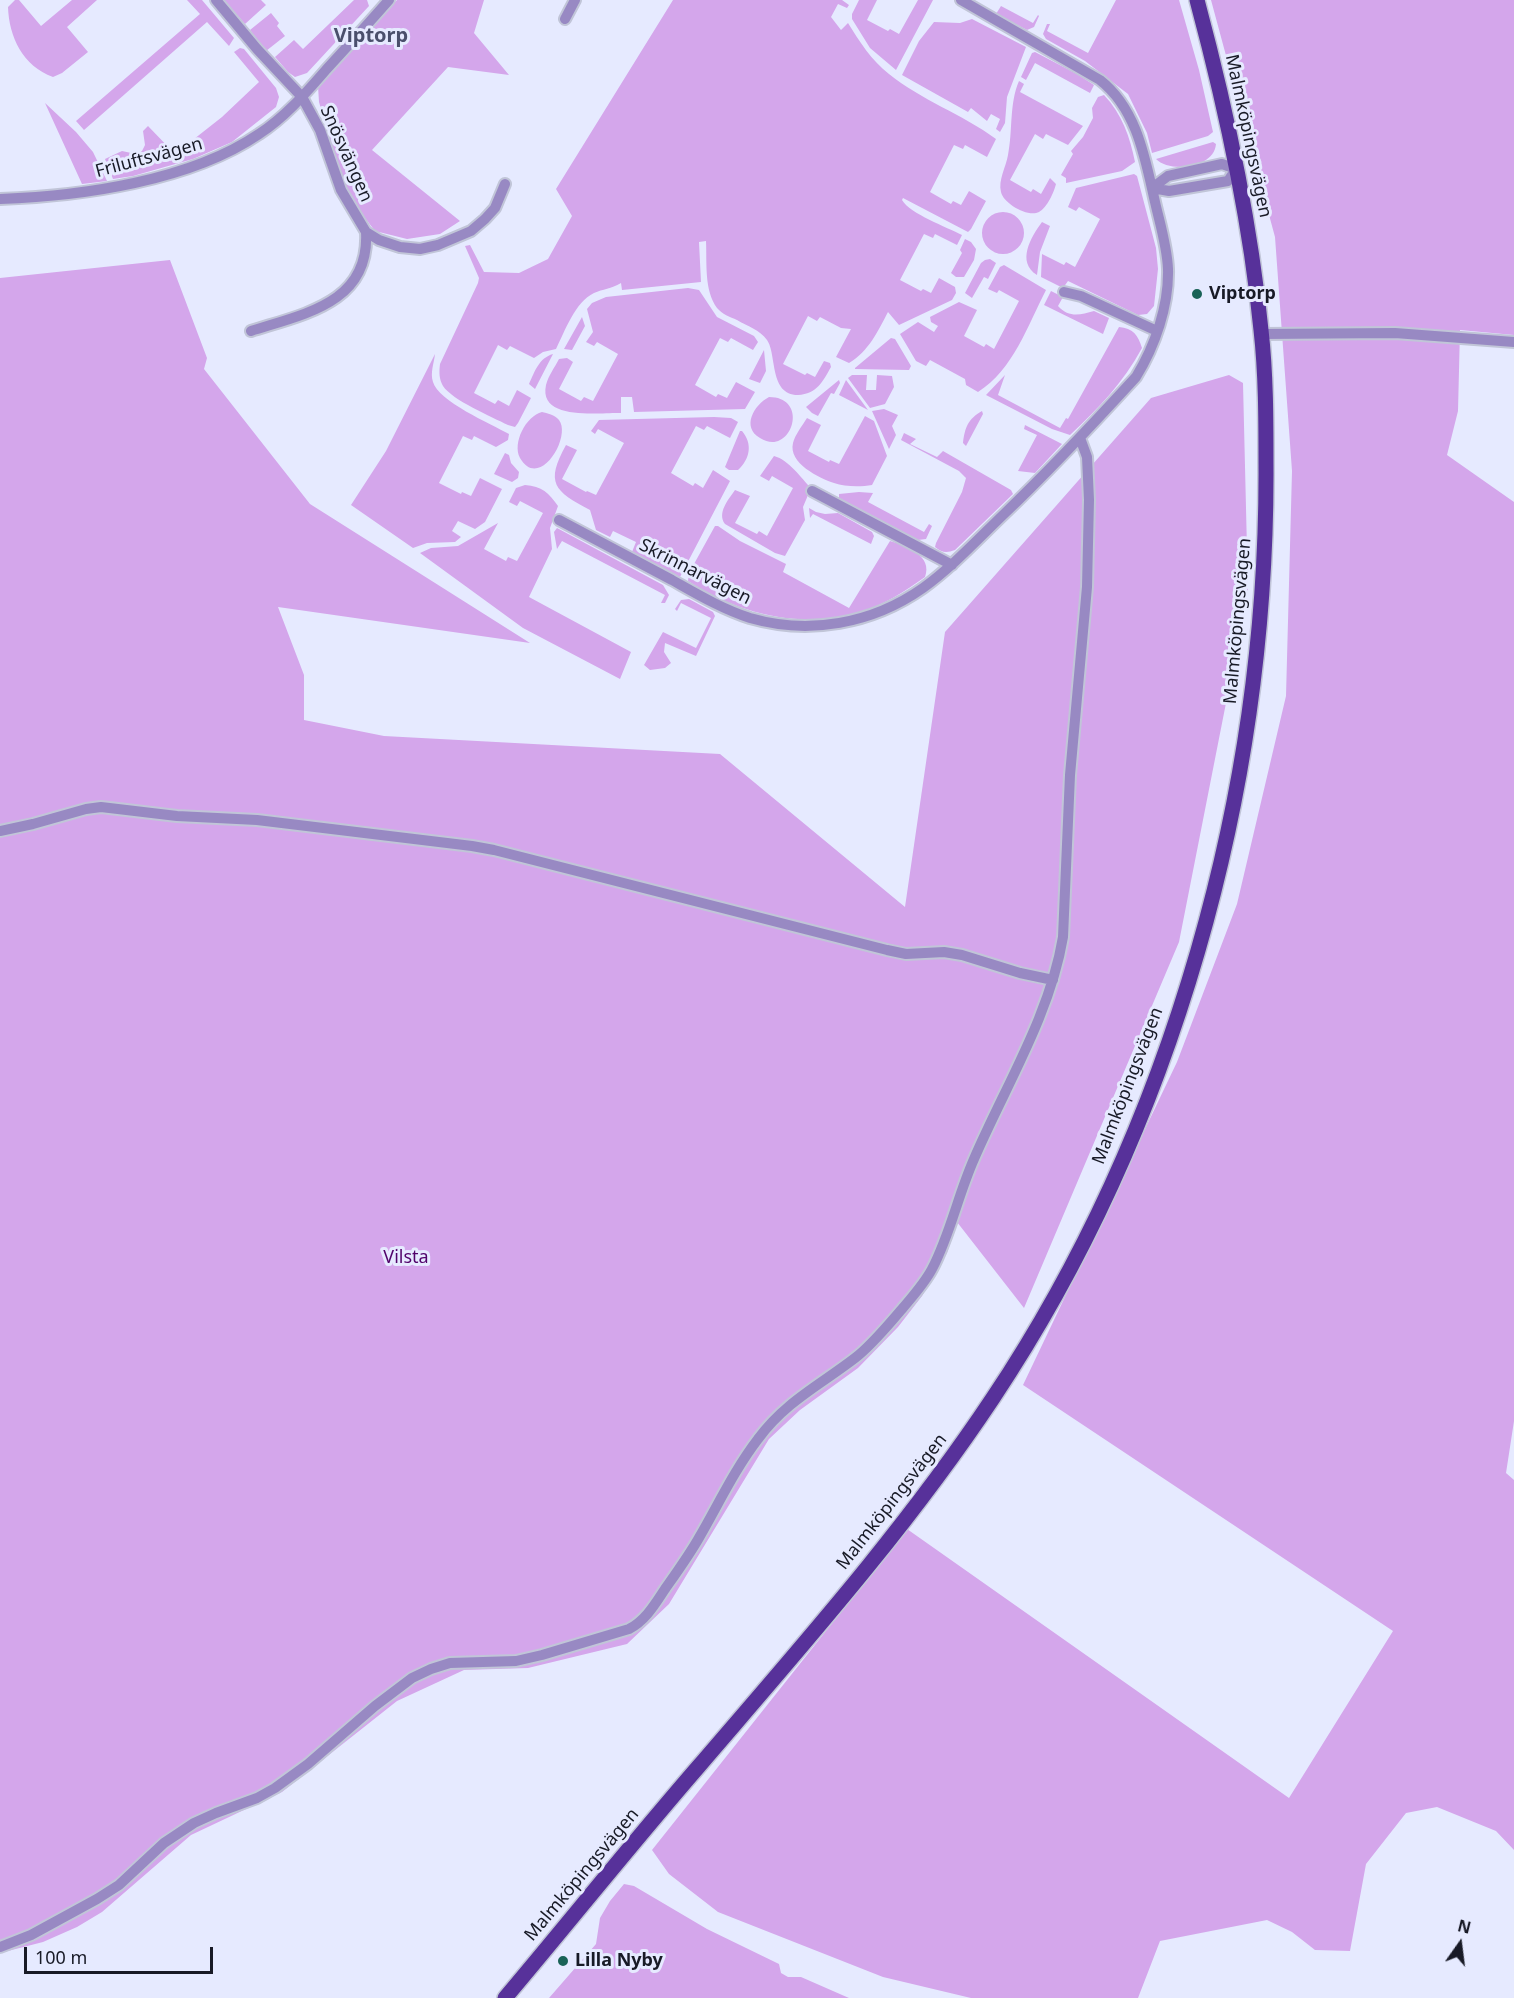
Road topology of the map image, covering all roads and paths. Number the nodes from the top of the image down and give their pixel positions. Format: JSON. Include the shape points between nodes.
{"nodes":[{"id":1,"x":216,"y":0,"type":"edge"},
{"id":2,"x":389,"y":0,"type":"edge"},
{"id":3,"x":575,"y":0,"type":"edge"},
{"id":4,"x":961,"y":0,"type":"edge"},
{"id":5,"x":1197,"y":0,"type":"edge"},
{"id":6,"x":565,"y":19,"type":"dead end"},
{"id":7,"x":302,"y":97,"type":"junction"},
{"id":8,"x":1236,"y":170,"type":"junction"},
{"id":9,"x":505,"y":184,"type":"dead end"},
{"id":10,"x":1152,"y":188,"type":"junction"},
{"id":11,"x":0,"y":200,"type":"edge"},
{"id":12,"x":366,"y":232,"type":"junction"},
{"id":13,"x":1064,"y":292,"type":"dead end"},
{"id":14,"x":251,"y":331,"type":"dead end"},
{"id":15,"x":1157,"y":331,"type":"junction"},
{"id":16,"x":1262,"y":334,"type":"junction"},
{"id":17,"x":1514,"y":342,"type":"edge"},
{"id":18,"x":1080,"y":438,"type":"junction"},
{"id":19,"x":812,"y":491,"type":"dead end"},
{"id":20,"x":559,"y":520,"type":"dead end"},
{"id":21,"x":952,"y":565,"type":"junction"},
{"id":22,"x":0,"y":831,"type":"edge"},
{"id":23,"x":1053,"y":980,"type":"junction"},
{"id":24,"x":0,"y":1947,"type":"edge"},
{"id":25,"x":505,"y":1998,"type":"edge"}],
"edges":[{"from":1,"to":7,"type":"street","name":"Snösvängen"},
{"from":2,"to":7,"type":"street","name":"Friluftsvägen"},
{"from":3,"to":6,"type":"street"},
{"from":4,"to":10,"type":"street","name":"Skrinnarvägen","via":[[1081,67],[1111,89],[1140,139]]},
{"from":5,"to":8,"type":"main road","name":"Malmköpingsvägen"},
{"from":7,"to":11,"type":"street","name":"Friluftsvägen","via":[[260,134],[188,168],[87,192]]},
{"from":7,"to":12,"type":"street","name":"Snösvängen","via":[[320,130],[341,190]]},
{"from":8,"to":10,"type":"street","via":[[1222,164],[1212,166],[1168,176]]},
{"from":8,"to":10,"type":"street","via":[[1228,181],[1169,191]]},
{"from":8,"to":16,"type":"main road","name":"Malmköpingsvägen","via":[[1251,244]]},
{"from":9,"to":12,"type":"street","via":[[495,208],[485,219],[471,231],[438,245],[420,249],[400,247]]},
{"from":10,"to":15,"type":"street","name":"Skrinnarvägen","via":[[1168,269]]},
{"from":12,"to":14,"type":"street","via":[[367,244],[356,276],[335,300]]},
{"from":13,"to":15,"type":"street"},
{"from":15,"to":18,"type":"street","name":"Skrinnarvägen","via":[[1136,377]]},
{"from":16,"to":17,"type":"street","via":[[1395,333]]},
{"from":16,"to":25,"type":"main road","name":"Malmköpingsvägen","via":[[1265,552],[1257,662],[1240,774],[1205,925],[1171,1038],[1106,1196],[1036,1328],[955,1454],[815,1630]]},
{"from":18,"to":21,"type":"street","name":"Skrinnarvägen"},
{"from":18,"to":23,"type":"street","via":[[1087,457],[1089,490],[1087,587],[1070,775],[1063,937]]},
{"from":19,"to":21,"type":"street"},
{"from":20,"to":21,"type":"street","name":"Skrinnarvägen","via":[[727,609],[791,626],[840,624],[868,616],[913,594]]},
{"from":22,"to":23,"type":"street","via":[[101,807],[257,820],[472,846],[887,950],[962,955]]},
{"from":23,"to":24,"type":"street","via":[[972,1162],[931,1270],[901,1310],[858,1356],[775,1417],[743,1460],[681,1566],[638,1625],[529,1658],[450,1663],[422,1674],[396,1689],[324,1752],[275,1788],[194,1823],[164,1843],[119,1885],[31,1935]]}]}
